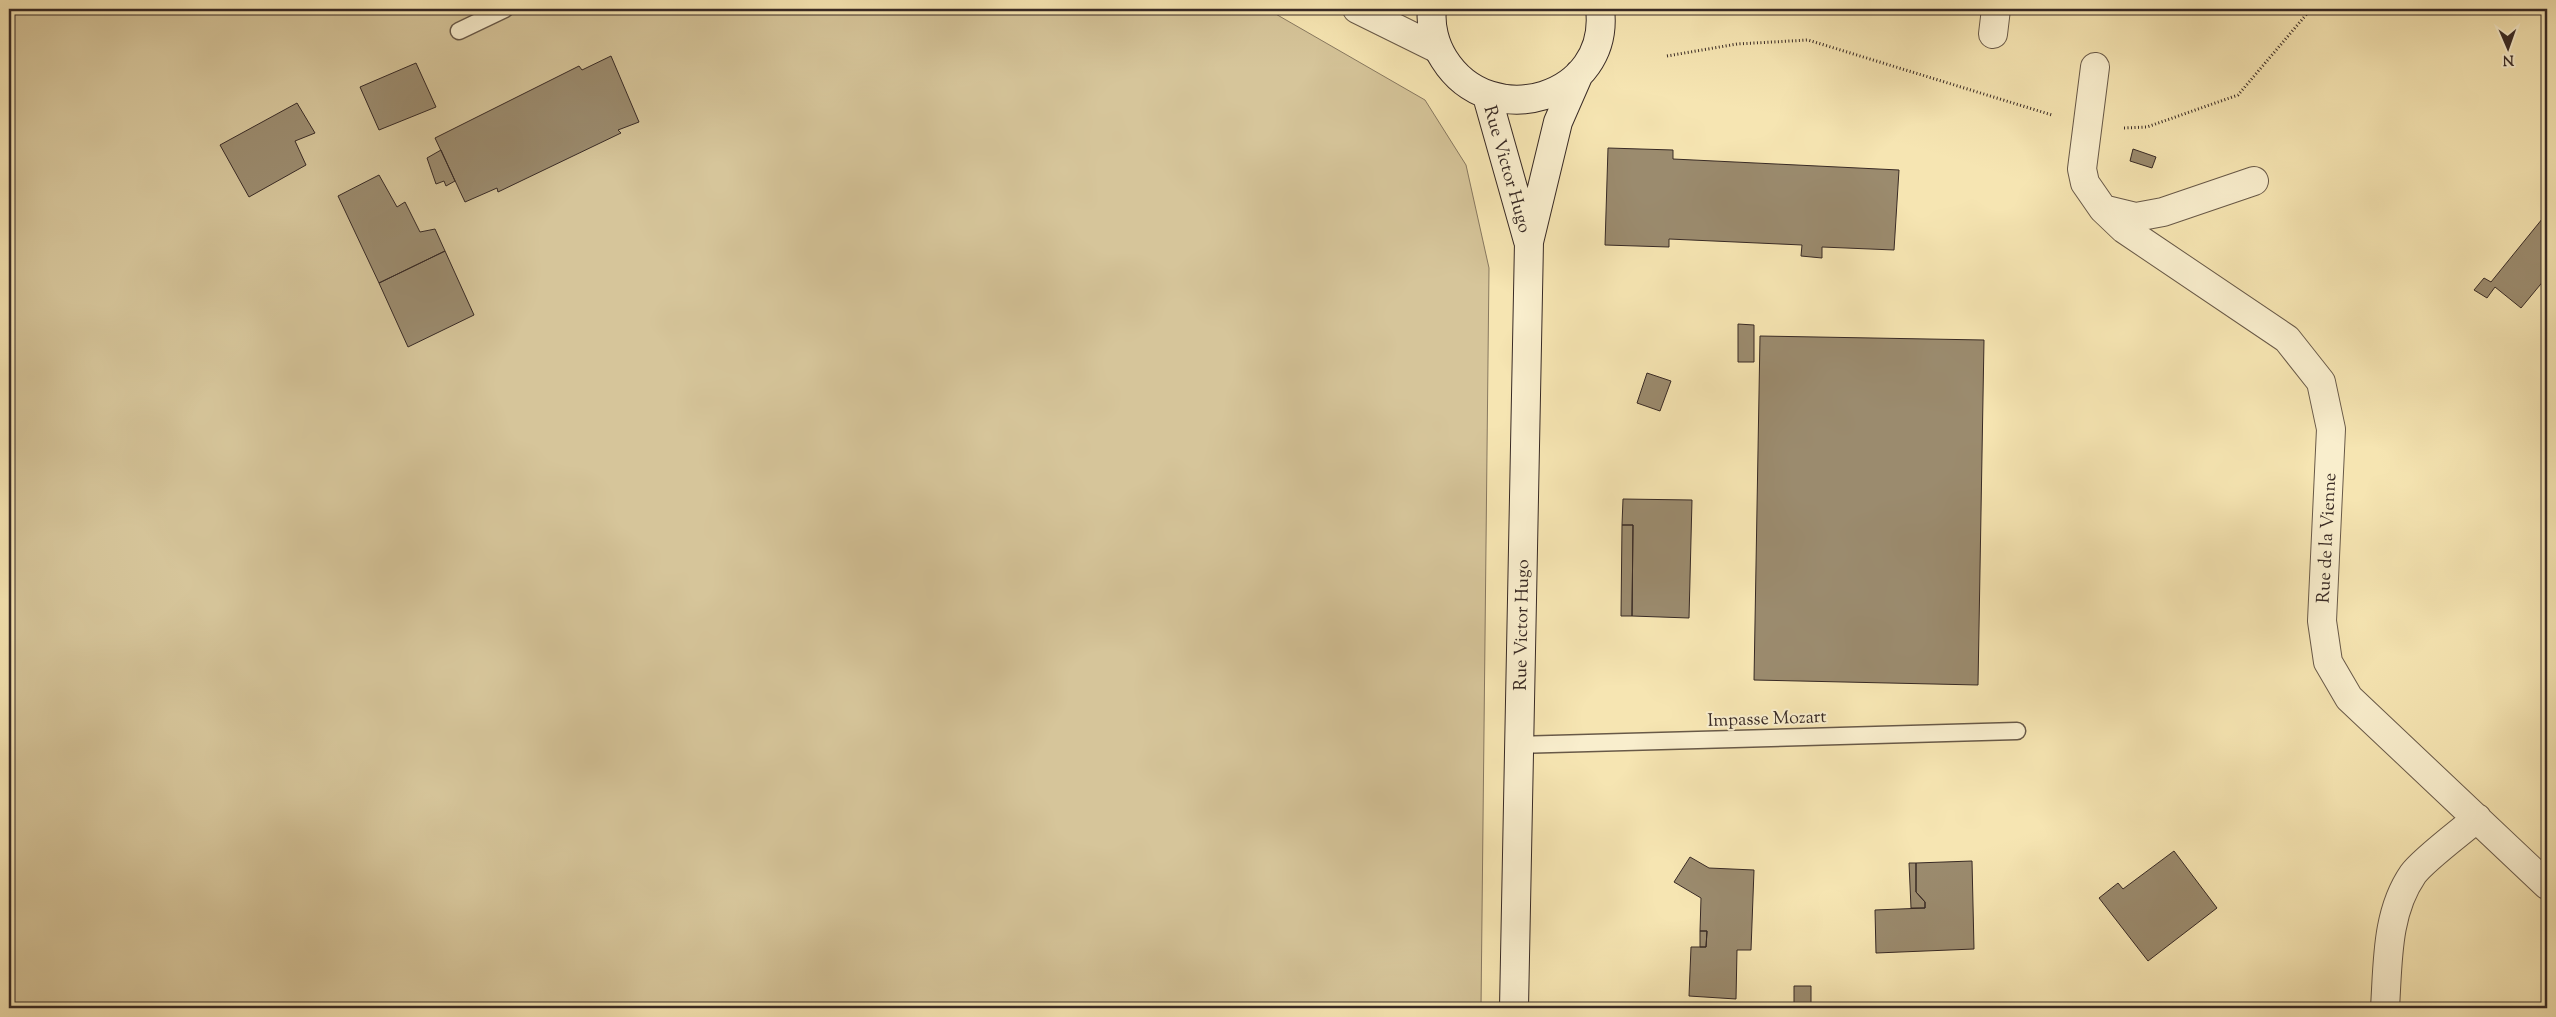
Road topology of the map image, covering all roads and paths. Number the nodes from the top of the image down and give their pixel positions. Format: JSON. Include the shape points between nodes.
{"nodes":[{"id":1,"x":505,"y":9,"type":"edge"},
{"id":2,"x":1357,"y":9,"type":"edge"},
{"id":3,"x":1432,"y":9,"type":"edge"},
{"id":4,"x":1600,"y":9,"type":"edge"},
{"id":5,"x":2311,"y":9,"type":"edge"},
{"id":6,"x":460,"y":31,"type":"dead end"},
{"id":7,"x":1438,"y":49,"type":"junction"},
{"id":8,"x":1667,"y":56,"type":"dead end"},
{"id":9,"x":2095,"y":67,"type":"dead end"},
{"id":10,"x":1580,"y":74,"type":"junction"},
{"id":11,"x":1487,"y":96,"type":"junction"},
{"id":12,"x":2086,"y":124,"type":"junction"},
{"id":13,"x":2254,"y":181,"type":"dead end"},
{"id":14,"x":2103,"y":209,"type":"junction"},
{"id":15,"x":1529,"y":242,"type":"junction"},
{"id":16,"x":2017,"y":731,"type":"dead end"},
{"id":17,"x":1519,"y":745,"type":"junction"},
{"id":18,"x":2476,"y":818,"type":"junction"},
{"id":19,"x":2547,"y":885,"type":"edge"},
{"id":20,"x":1514,"y":1008,"type":"edge"},
{"id":21,"x":2385,"y":1008,"type":"edge"}],
"edges":[{"from":1,"to":6,"type":"lane"},
{"from":2,"to":7,"type":"street"},
{"from":3,"to":7,"type":"street"},
{"from":4,"to":10,"type":"street","name":"Rue Victor Hugo","via":[[1602,22],[1595,48]]},
{"from":5,"to":12,"type":"path","via":[[2238,95],[2146,127]]},
{"from":7,"to":11,"type":"street","via":[[1454,74]]},
{"from":8,"to":12,"type":"path","via":[[1737,44],[1808,40]]},
{"from":9,"to":12,"type":"street","name":"Rue de la Vienne"},
{"from":10,"to":11,"type":"street","via":[[1556,92],[1528,101]]},
{"from":10,"to":15,"type":"street","name":"Rue Victor Hugo","via":[[1558,122]]},
{"from":11,"to":15,"type":"street","name":"Rue Victor Hugo"},
{"from":12,"to":14,"type":"street","name":"Rue de la Vienne","via":[[2084,183]]},
{"from":13,"to":14,"type":"street","via":[[2163,212],[2136,217]]},
{"from":14,"to":18,"type":"street","name":"Rue de la Vienne","via":[[2124,229],[2287,339],[2321,382],[2331,429],[2322,621],[2328,662],[2349,698]]},
{"from":15,"to":17,"type":"street","name":"Rue Victor Hugo"},
{"from":16,"to":17,"type":"lane","name":"Impasse Mozart"},
{"from":17,"to":20,"type":"street","name":"Rue Victor Hugo"},
{"from":18,"to":19,"type":"street","name":"Rue de la Vienne"},
{"from":18,"to":21,"type":"street","via":[[2414,873],[2401,895],[2389,941]]}]}
